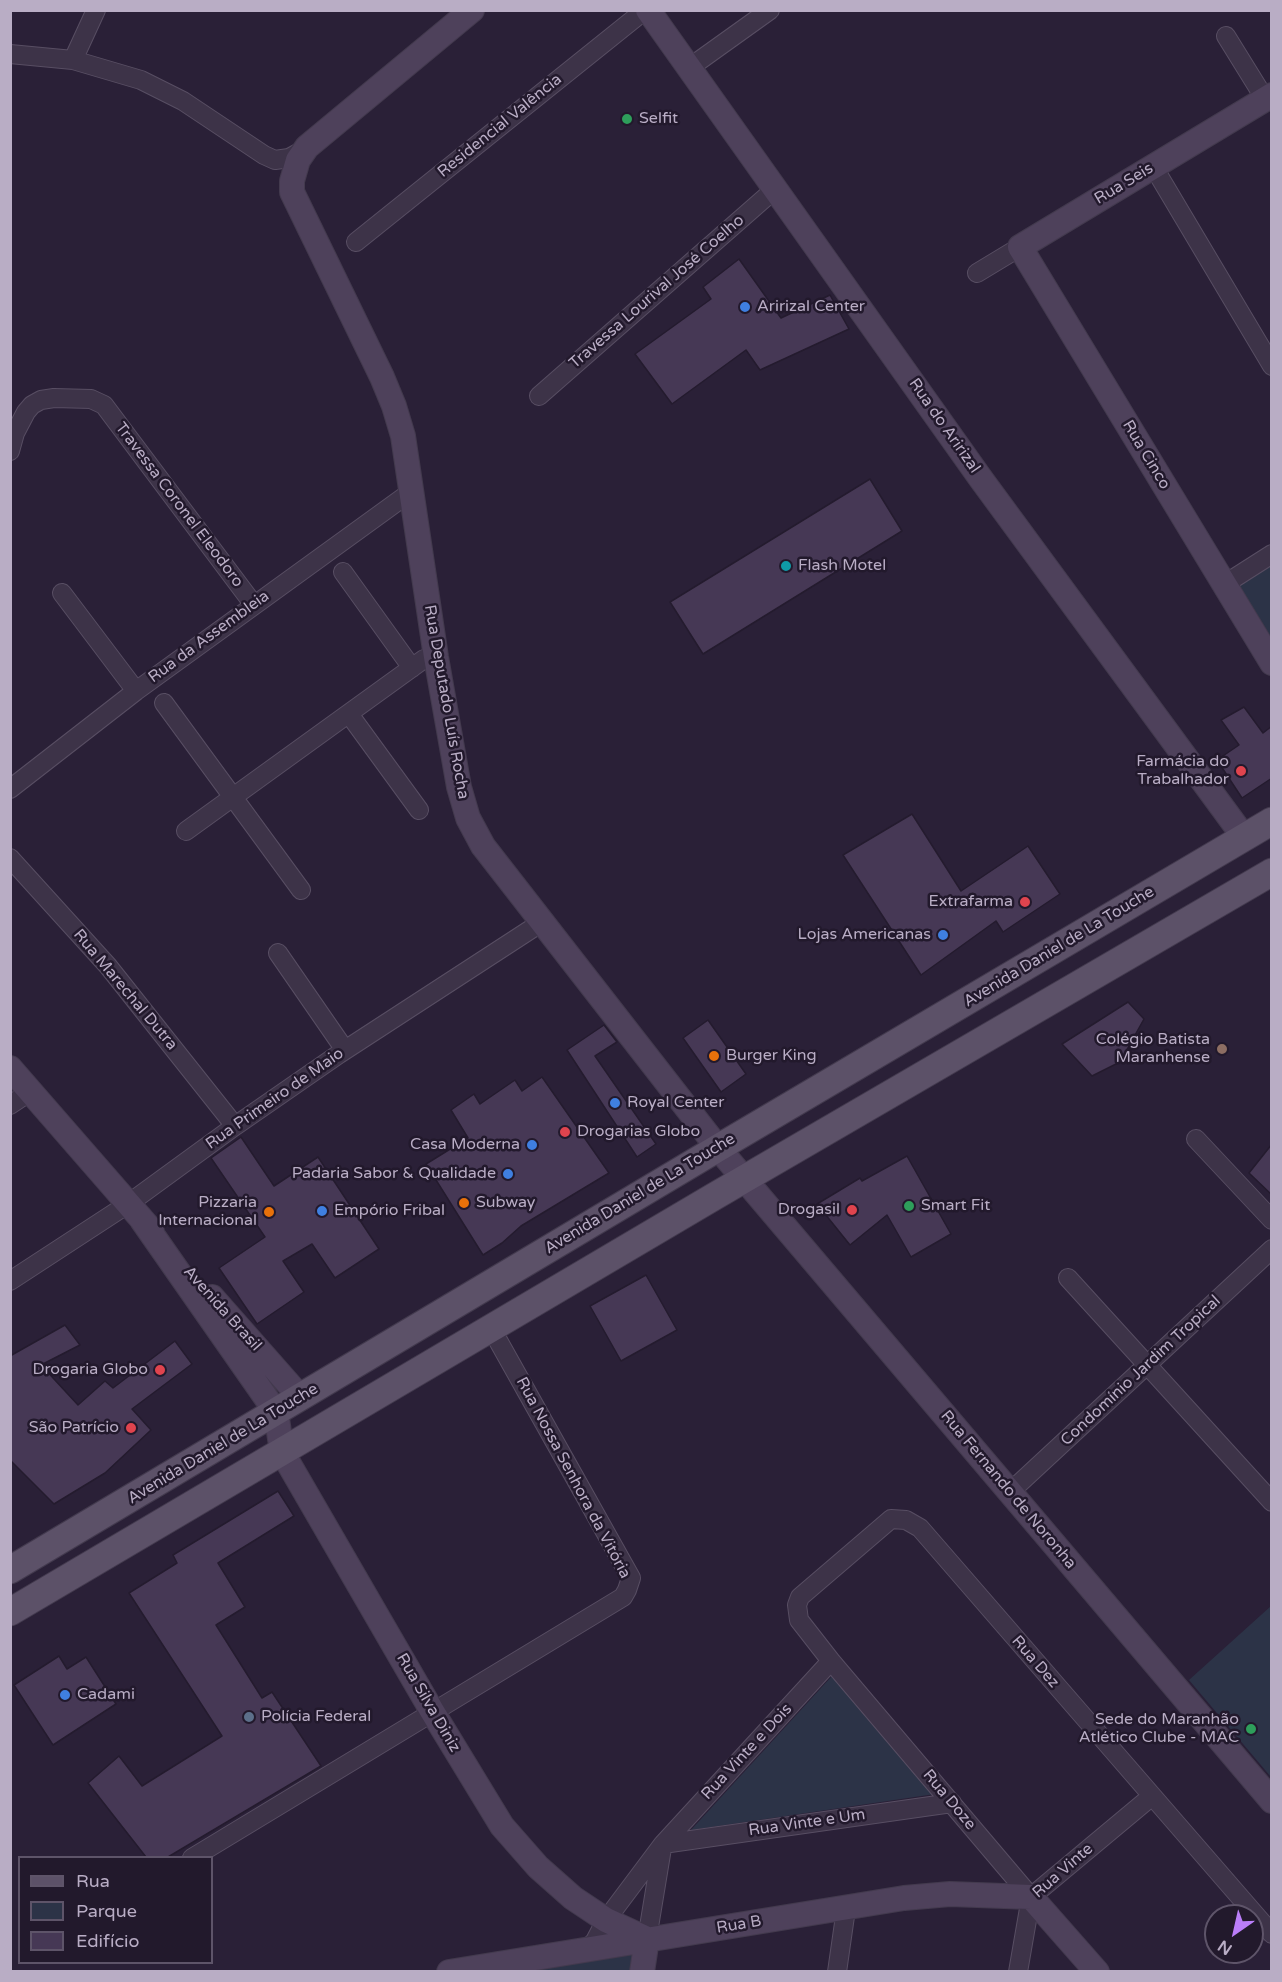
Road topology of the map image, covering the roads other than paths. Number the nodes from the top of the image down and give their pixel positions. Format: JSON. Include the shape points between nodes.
{"nodes":[{"id":1,"x":96,"y":10,"type":"edge"},
{"id":2,"x":472,"y":10,"type":"edge"},
{"id":3,"x":647,"y":10,"type":"edge"},
{"id":4,"x":770,"y":10,"type":"edge"},
{"id":5,"x":1226,"y":36,"type":"dead end"},
{"id":6,"x":10,"y":54,"type":"edge"},
{"id":7,"x":73,"y":60,"type":"junction"},
{"id":8,"x":689,"y":68,"type":"junction"},
{"id":9,"x":1268,"y":97,"type":"edge"},
{"id":10,"x":308,"y":147,"type":"junction"},
{"id":11,"x":264,"y":155,"type":"junction"},
{"id":12,"x":1153,"y":166,"type":"junction"},
{"id":13,"x":775,"y":189,"type":"junction"},
{"id":14,"x":292,"y":192,"type":"junction"},
{"id":15,"x":356,"y":242,"type":"dead end"},
{"id":16,"x":1020,"y":247,"type":"junction"},
{"id":17,"x":977,"y":273,"type":"dead end"},
{"id":18,"x":1272,"y":366,"type":"edge"},
{"id":19,"x":539,"y":396,"type":"dead end"},
{"id":20,"x":10,"y":451,"type":"edge"},
{"id":21,"x":412,"y":491,"type":"junction"},
{"id":22,"x":1272,"y":554,"type":"edge"},
{"id":23,"x":342,"y":572,"type":"dead end"},
{"id":24,"x":1225,"y":584,"type":"junction"},
{"id":25,"x":62,"y":593,"type":"dead end"},
{"id":26,"x":254,"y":605,"type":"junction"},
{"id":27,"x":436,"y":657,"type":"junction"},
{"id":28,"x":1272,"y":663,"type":"edge"},
{"id":29,"x":412,"y":668,"type":"junction"},
{"id":30,"x":136,"y":691,"type":"junction"},
{"id":31,"x":164,"y":703,"type":"dead end"},
{"id":32,"x":349,"y":714,"type":"junction"},
{"id":33,"x":10,"y":789,"type":"edge"},
{"id":34,"x":233,"y":797,"type":"junction"},
{"id":35,"x":419,"y":810,"type":"dead end"},
{"id":36,"x":1272,"y":821,"type":"edge"},
{"id":37,"x":186,"y":831,"type":"dead end"},
{"id":38,"x":1244,"y":837,"type":"junction"},
{"id":39,"x":10,"y":858,"type":"edge"},
{"id":40,"x":1272,"y":872,"type":"edge"},
{"id":41,"x":301,"y":890,"type":"dead end"},
{"id":42,"x":542,"y":922,"type":"junction"},
{"id":43,"x":278,"y":953,"type":"dead end"},
{"id":44,"x":345,"y":1050,"type":"junction"},
{"id":45,"x":10,"y":1068,"type":"edge"},
{"id":46,"x":31,"y":1091,"type":"junction"},
{"id":47,"x":10,"y":1105,"type":"edge"},
{"id":48,"x":235,"y":1126,"type":"junction"},
{"id":49,"x":1196,"y":1139,"type":"dead end"},
{"id":50,"x":718,"y":1148,"type":"junction"},
{"id":51,"x":744,"y":1179,"type":"junction"},
{"id":52,"x":135,"y":1212,"type":"junction"},
{"id":53,"x":1272,"y":1220,"type":"edge"},
{"id":54,"x":1272,"y":1249,"type":"edge"},
{"id":55,"x":1068,"y":1278,"type":"dead end"},
{"id":56,"x":10,"y":1281,"type":"edge"},
{"id":57,"x":491,"y":1329,"type":"junction"},
{"id":58,"x":1147,"y":1365,"type":"junction"},
{"id":59,"x":301,"y":1398,"type":"junction"},
{"id":60,"x":276,"y":1412,"type":"junction"},
{"id":61,"x":316,"y":1432,"type":"junction"},
{"id":62,"x":282,"y":1452,"type":"junction"},
{"id":63,"x":1010,"y":1492,"type":"junction"},
{"id":64,"x":1272,"y":1502,"type":"edge"},
{"id":65,"x":10,"y":1570,"type":"edge"},
{"id":66,"x":10,"y":1612,"type":"edge"},
{"id":67,"x":803,"y":1628,"type":"joint"},
{"id":68,"x":831,"y":1661,"type":"junction"},
{"id":69,"x":432,"y":1711,"type":"junction"},
{"id":70,"x":1152,"y":1796,"type":"junction"},
{"id":71,"x":1272,"y":1801,"type":"edge"},
{"id":72,"x":952,"y":1803,"type":"junction"},
{"id":73,"x":663,"y":1844,"type":"junction"},
{"id":74,"x":194,"y":1856,"type":"edge"},
{"id":75,"x":1031,"y":1897,"type":"junction"},
{"id":76,"x":846,"y":1909,"type":"junction"},
{"id":77,"x":606,"y":1920,"type":"junction"},
{"id":78,"x":1272,"y":1934,"type":"edge"},
{"id":79,"x":647,"y":1939,"type":"junction"},
{"id":80,"x":587,"y":1949,"type":"junction"},
{"id":81,"x":458,"y":1971,"type":"edge"},
{"id":82,"x":642,"y":1971,"type":"edge"},
{"id":83,"x":837,"y":1971,"type":"edge"},
{"id":84,"x":1018,"y":1971,"type":"edge"},
{"id":85,"x":1096,"y":1971,"type":"edge"}],
"edges":[{"from":1,"to":7,"type":"street"},
{"from":2,"to":10,"type":"street"},
{"from":3,"to":8,"type":"street","name":"Rua do Aririzal"},
{"from":3,"to":15,"type":"street","name":"Residencial Valência"},
{"from":4,"to":8,"type":"street"},
{"from":5,"to":9,"type":"street"},
{"from":6,"to":7,"type":"street","name":"Rua Deputado Luís Rocha"},
{"from":7,"to":11,"type":"street","name":"Rua Deputado Luís Rocha","via":[[141,80],[183,101]]},
{"from":8,"to":13,"type":"street","name":"Rua do Aririzal"},
{"from":9,"to":12,"type":"street","name":"Rua Seis"},
{"from":10,"to":11,"type":"street","via":[[282,160]]},
{"from":10,"to":14,"type":"street","via":[[294,171]]},
{"from":11,"to":14,"type":"street","name":"Rua Deputado Luís Rocha"},
{"from":12,"to":16,"type":"street","name":"Rua Seis"},
{"from":12,"to":18,"type":"street"},
{"from":13,"to":19,"type":"street","name":"Travessa Lourival José Coelho"},
{"from":13,"to":38,"type":"street","name":"Rua do Aririzal","via":[[981,479]]},
{"from":14,"to":21,"type":"street","name":"Rua Deputado Luís Rocha","via":[[394,406]]},
{"from":16,"to":17,"type":"street","name":"Rua Seis"},
{"from":16,"to":24,"type":"street","name":"Rua Cinco"},
{"from":20,"to":26,"type":"street","name":"Travessa Coronel Eleodoro","via":[[26,412],[41,400],[91,399],[104,405]]},
{"from":21,"to":26,"type":"street","name":"Rua da Assembleia"},
{"from":21,"to":27,"type":"street","name":"Rua Deputado Luís Rocha"},
{"from":22,"to":24,"type":"street"},
{"from":23,"to":29,"type":"street"},
{"from":24,"to":28,"type":"street","name":"Rua Cinco"},
{"from":25,"to":30,"type":"street"},
{"from":26,"to":30,"type":"street","name":"Rua da Assembleia"},
{"from":27,"to":29,"type":"street","via":[[424,659]]},
{"from":27,"to":42,"type":"street","name":"Rua Deputado Luís Rocha","via":[[468,818],[483,846]]},
{"from":29,"to":32,"type":"street"},
{"from":30,"to":33,"type":"street","name":"Rua da Assembleia"},
{"from":31,"to":34,"type":"street"},
{"from":32,"to":34,"type":"street"},
{"from":32,"to":35,"type":"street"},
{"from":34,"to":37,"type":"street"},
{"from":34,"to":41,"type":"street"},
{"from":36,"to":38,"type":"main road","name":"Avenida Daniel de La Touche"},
{"from":38,"to":50,"type":"main road","name":"Avenida Daniel de La Touche"},
{"from":39,"to":48,"type":"street","name":"Rua Marechal Dutra","via":[[108,966]]},
{"from":40,"to":51,"type":"main road"},
{"from":42,"to":44,"type":"street","name":"Rua Primeiro de Maio"},
{"from":42,"to":50,"type":"street","name":"Rua Deputado Luís Rocha"},
{"from":43,"to":44,"type":"street"},
{"from":44,"to":48,"type":"street","name":"Rua Primeiro de Maio"},
{"from":45,"to":46,"type":"street","name":"Avenida Brasil"},
{"from":46,"to":47,"type":"street"},
{"from":46,"to":52,"type":"street","name":"Avenida Brasil"},
{"from":48,"to":52,"type":"street","name":"Rua Primeiro de Maio"},
{"from":49,"to":53,"type":"street"},
{"from":50,"to":51,"type":"street","name":"Rua Deputado Luís Rocha"},
{"from":50,"to":59,"type":"main road","name":"Avenida Daniel de La Touche"},
{"from":51,"to":57,"type":"main road"},
{"from":51,"to":63,"type":"street","name":"Rua Fernando de Noronha"},
{"from":52,"to":56,"type":"street","name":"Rua Primeiro de Maio"},
{"from":52,"to":59,"type":"street","name":"Avenida Brasil"},
{"from":52,"to":60,"type":"street","name":"Avenida Brasil"},
{"from":54,"to":58,"type":"street","name":"Condomínio Jardim Tropical"},
{"from":55,"to":58,"type":"street"},
{"from":57,"to":61,"type":"main road"},
{"from":57,"to":69,"type":"street","name":"Rua Nossa Senhora da Vitória","via":[[631,1578],[630,1586],[623,1597]]},
{"from":58,"to":63,"type":"street","name":"Condomínio Jardim Tropical"},
{"from":58,"to":64,"type":"street"},
{"from":59,"to":60,"type":"main road","name":"Avenida Daniel de La Touche"},
{"from":60,"to":61,"type":"main road"},
{"from":60,"to":62,"type":"street","name":"Rua Silva Diniz"},
{"from":60,"to":65,"type":"main road","name":"Avenida Daniel de La Touche"},
{"from":61,"to":62,"type":"main road"},
{"from":62,"to":66,"type":"main road"},
{"from":62,"to":69,"type":"street","name":"Rua Silva Diniz"},
{"from":63,"to":71,"type":"street","name":"Rua Fernando de Noronha"},
{"from":67,"to":68,"type":"street","name":"Rua Doze"},
{"from":67,"to":70,"type":"street","name":"Rua Dez","via":[[797,1612],[800,1597],[885,1522],[906,1520],[920,1528]]},
{"from":68,"to":72,"type":"street","name":"Rua Doze"},
{"from":68,"to":73,"type":"street","name":"Rua Vinte e Dois"},
{"from":69,"to":74,"type":"street","name":"Rua Nossa Senhora da Vitória"},
{"from":69,"to":77,"type":"street","name":"Rua Silva Diniz","via":[[502,1826],[555,1883]]},
{"from":70,"to":75,"type":"street","name":"Rua Vinte"},
{"from":70,"to":78,"type":"street","name":"Rua Dez"},
{"from":72,"to":73,"type":"street","name":"Rua Vinte e Um"},
{"from":72,"to":75,"type":"street","name":"Rua Doze"},
{"from":73,"to":77,"type":"street","name":"Rua Vinte e Dois"},
{"from":73,"to":79,"type":"street"},
{"from":75,"to":76,"type":"street","name":"Rua B","via":[[950,1894]]},
{"from":75,"to":84,"type":"street","name":"Rua Vinte"},
{"from":75,"to":85,"type":"street","name":"Rua Doze"},
{"from":76,"to":79,"type":"street","name":"Rua B"},
{"from":76,"to":83,"type":"street"},
{"from":77,"to":79,"type":"street","name":"Rua Silva Diniz"},
{"from":77,"to":80,"type":"street","name":"Rua Vinte e Dois"},
{"from":79,"to":80,"type":"street","name":"Rua B"},
{"from":79,"to":82,"type":"street"},
{"from":80,"to":81,"type":"street","name":"Rua B"}]}
